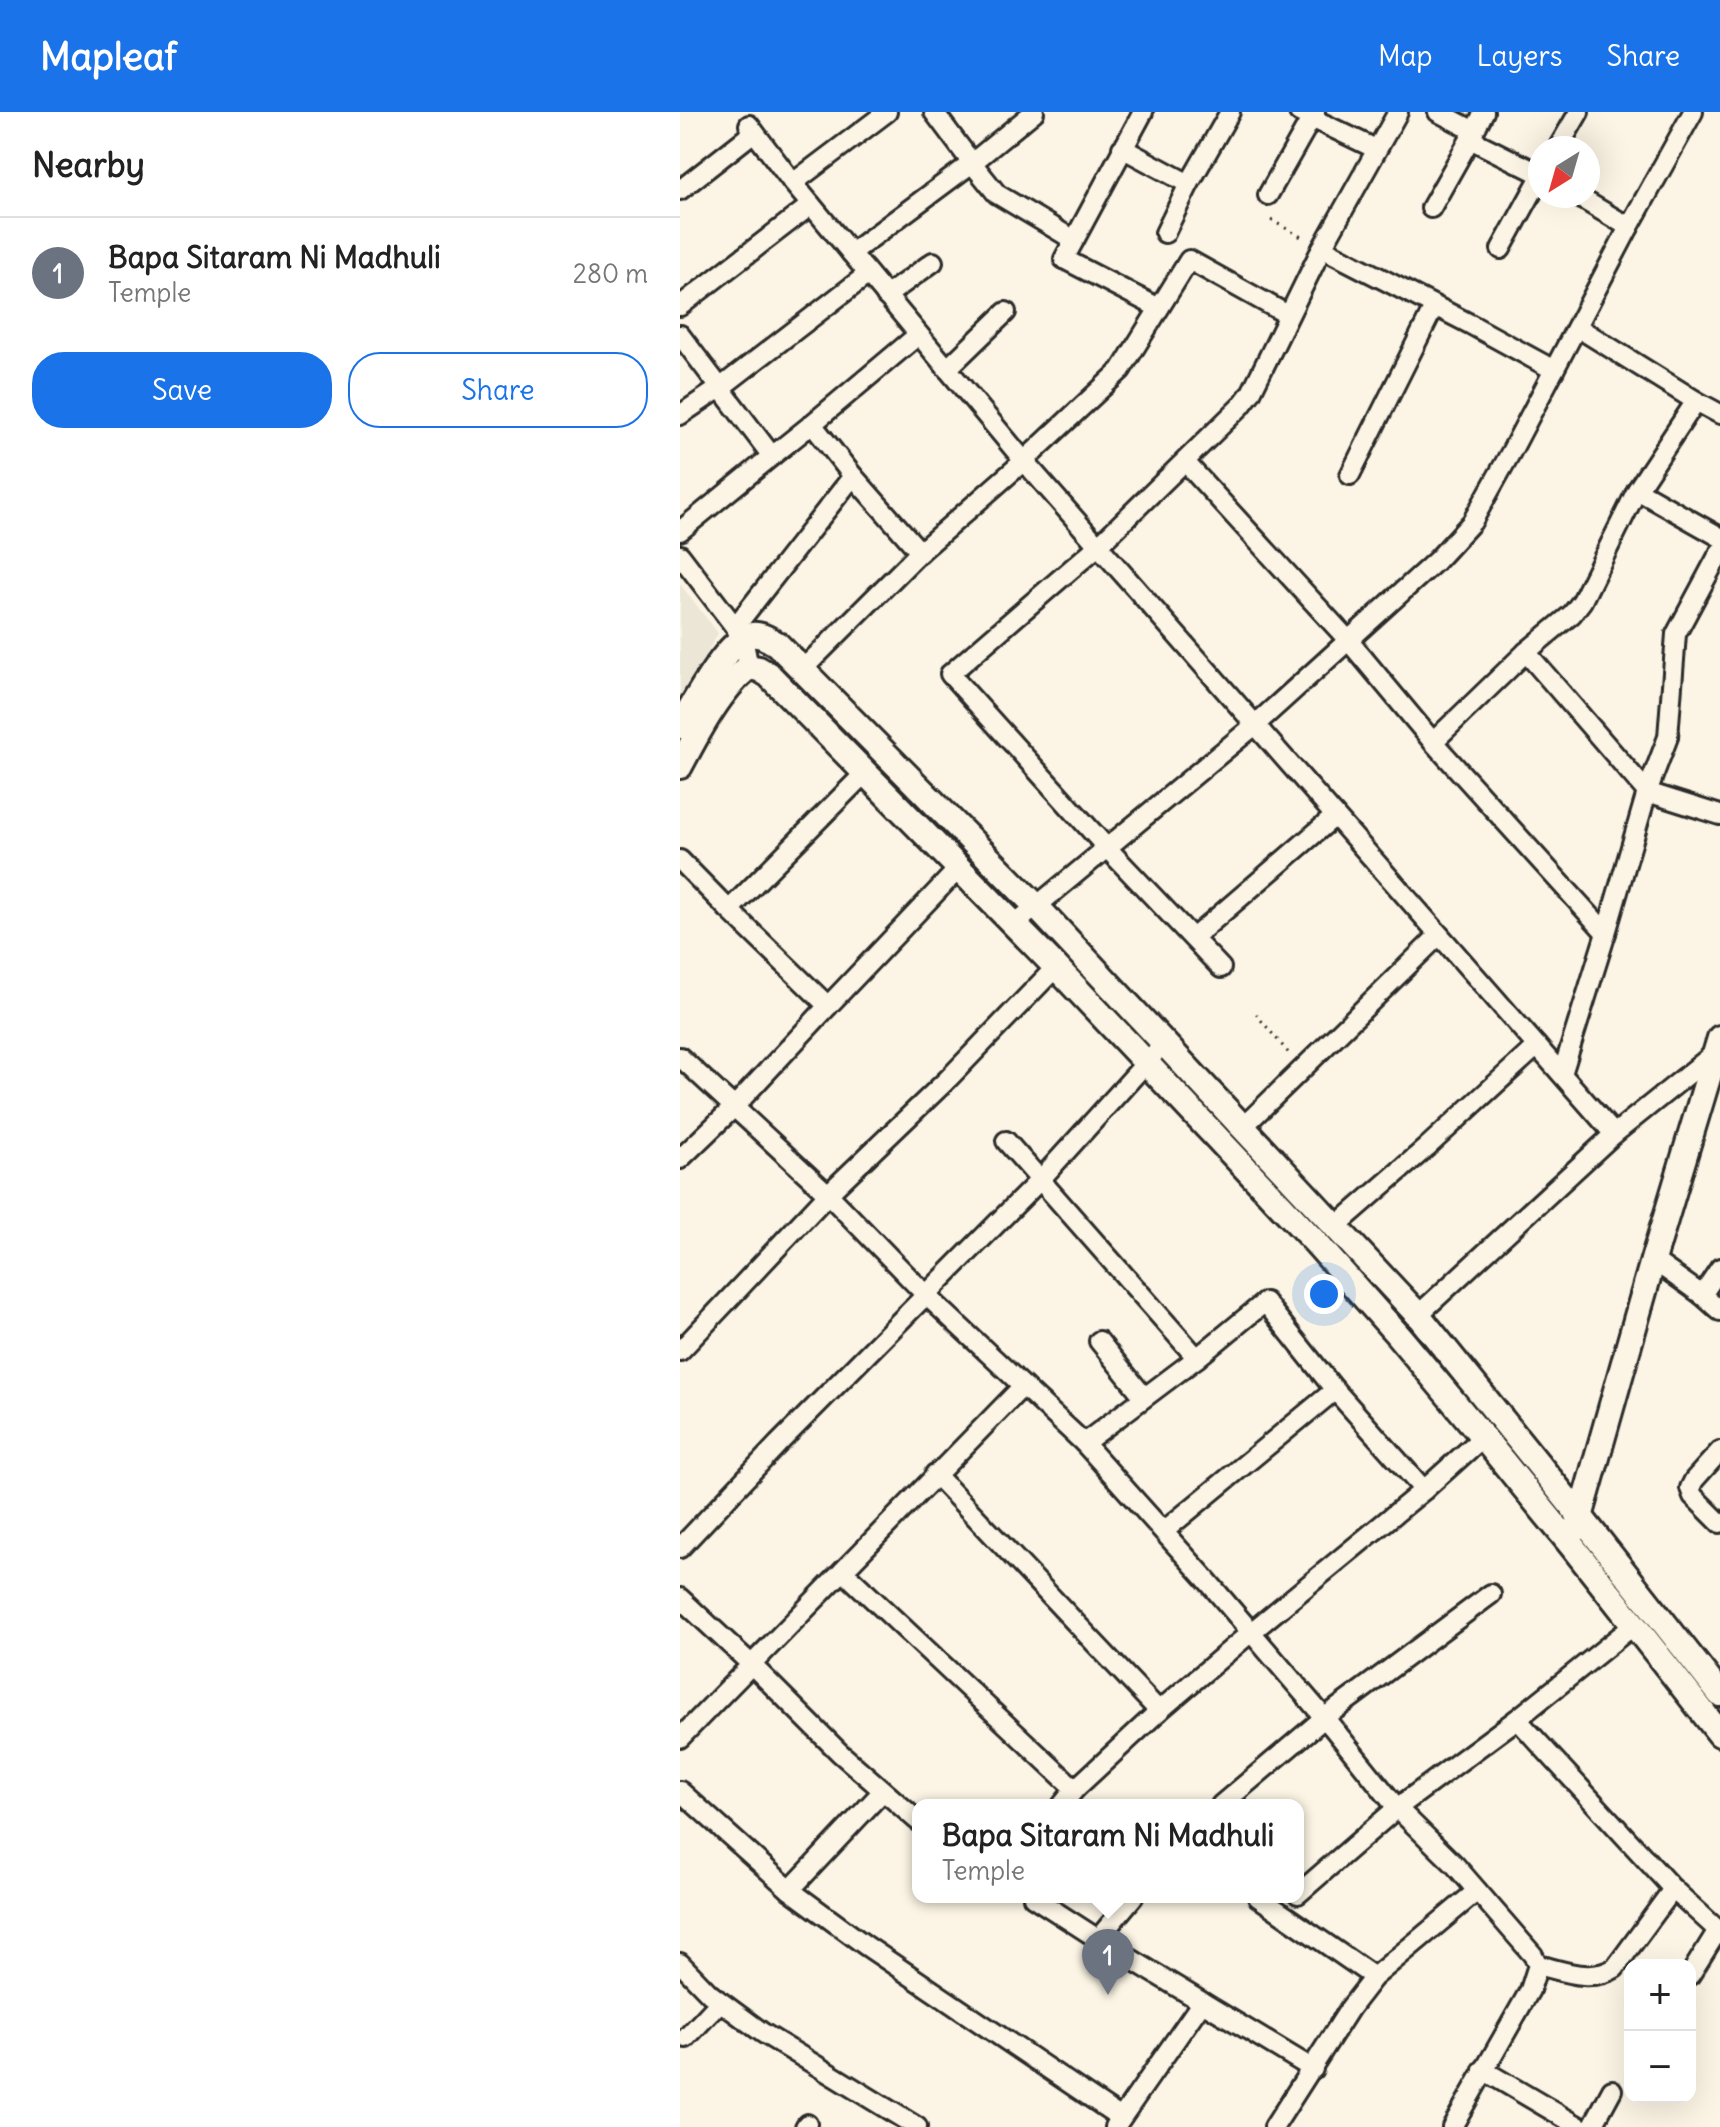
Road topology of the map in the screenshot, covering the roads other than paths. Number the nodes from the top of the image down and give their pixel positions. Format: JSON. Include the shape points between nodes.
{"nodes":[{"id":1,"x":887,"y":112,"type":"edge"},
{"id":2,"x":934,"y":112,"type":"edge"},
{"id":3,"x":1034,"y":112,"type":"edge"},
{"id":4,"x":1143,"y":112,"type":"edge"},
{"id":5,"x":1230,"y":112,"type":"edge"},
{"id":6,"x":1398,"y":112,"type":"edge"},
{"id":7,"x":1438,"y":112,"type":"edge"},
{"id":8,"x":1484,"y":112,"type":"edge"},
{"id":9,"x":1579,"y":112,"type":"edge"},
{"id":10,"x":1693,"y":112,"type":"edge"},
{"id":11,"x":1308,"y":114,"type":"edge"},
{"id":12,"x":1472,"y":135,"type":"junction"},
{"id":13,"x":1565,"y":136,"type":"edge"},
{"id":14,"x":1122,"y":148,"type":"junction"},
{"id":15,"x":1376,"y":149,"type":"junction"},
{"id":16,"x":972,"y":163,"type":"junction"},
{"id":17,"x":1528,"y":169,"type":"edge"},
{"id":18,"x":793,"y":183,"type":"junction"},
{"id":19,"x":1189,"y":184,"type":"junction"},
{"id":20,"x":680,"y":190,"type":"edge"},
{"id":21,"x":1268,"y":195,"type":"dead end"},
{"id":22,"x":1528,"y":198,"type":"edge"},
{"id":23,"x":811,"y":205,"type":"junction"},
{"id":24,"x":1431,"y":208,"type":"dead end"},
{"id":25,"x":1597,"y":208,"type":"edge"},
{"id":26,"x":1629,"y":227,"type":"junction"},
{"id":27,"x":1165,"y":233,"type":"dead end"},
{"id":28,"x":1074,"y":240,"type":"junction"},
{"id":29,"x":1322,"y":248,"type":"junction"},
{"id":30,"x":1501,"y":249,"type":"dead end"},
{"id":31,"x":851,"y":253,"type":"junction"},
{"id":32,"x":933,"y":262,"type":"dead end"},
{"id":33,"x":868,"y":274,"type":"junction"},
{"id":34,"x":886,"y":296,"type":"junction"},
{"id":35,"x":680,"y":306,"type":"edge"},
{"id":36,"x":1434,"y":307,"type":"junction"},
{"id":37,"x":1159,"y":308,"type":"junction"},
{"id":38,"x":1006,"y":312,"type":"dead end"},
{"id":39,"x":1288,"y":315,"type":"junction"},
{"id":40,"x":1577,"y":327,"type":"junction"},
{"id":41,"x":680,"y":335,"type":"edge"},
{"id":42,"x":918,"y":335,"type":"junction"},
{"id":43,"x":947,"y":369,"type":"junction"},
{"id":44,"x":1554,"y":370,"type":"junction"},
{"id":45,"x":720,"y":388,"type":"junction"},
{"id":46,"x":1696,"y":401,"type":"junction"},
{"id":47,"x":1720,"y":414,"type":"edge"},
{"id":48,"x":680,"y":415,"type":"edge"},
{"id":49,"x":812,"y":424,"type":"junction"},
{"id":50,"x":772,"y":456,"type":"junction"},
{"id":51,"x":1024,"y":461,"type":"junction"},
{"id":52,"x":1186,"y":463,"type":"junction"},
{"id":53,"x":1350,"y":475,"type":"dead end"},
{"id":54,"x":853,"y":476,"type":"junction"},
{"id":55,"x":1637,"y":490,"type":"junction"},
{"id":56,"x":680,"y":531,"type":"edge"},
{"id":57,"x":1720,"y":537,"type":"edge"},
{"id":58,"x":1098,"y":546,"type":"junction"},
{"id":59,"x":920,"y":552,"type":"junction"},
{"id":60,"x":1720,"y":552,"type":"edge"},
{"id":61,"x":680,"y":555,"type":"edge"},
{"id":62,"x":739,"y":633,"type":"junction"},
{"id":63,"x":1348,"y":640,"type":"junction"},
{"id":64,"x":1526,"y":652,"type":"junction"},
{"id":65,"x":749,"y":667,"type":"junction"},
{"id":66,"x":803,"y":669,"type":"junction"},
{"id":67,"x":1255,"y":725,"type":"junction"},
{"id":68,"x":680,"y":726,"type":"edge"},
{"id":69,"x":1433,"y":742,"type":"junction"},
{"id":70,"x":680,"y":766,"type":"edge"},
{"id":71,"x":864,"y":774,"type":"junction"},
{"id":72,"x":1647,"y":792,"type":"junction"},
{"id":73,"x":1720,"y":815,"type":"edge"},
{"id":74,"x":1335,"y":816,"type":"junction"},
{"id":75,"x":1106,"y":847,"type":"junction"},
{"id":76,"x":680,"y":860,"type":"edge"},
{"id":77,"x":960,"y":867,"type":"junction"},
{"id":78,"x":1036,"y":906,"type":"junction"},
{"id":79,"x":729,"y":910,"type":"junction"},
{"id":80,"x":1015,"y":924,"type":"junction"},
{"id":81,"x":1606,"y":933,"type":"junction"},
{"id":82,"x":1439,"y":935,"type":"junction"},
{"id":83,"x":1193,"y":938,"type":"junction"},
{"id":84,"x":1056,"y":967,"type":"junction"},
{"id":85,"x":1221,"y":968,"type":"dead end"},
{"id":86,"x":828,"y":1006,"type":"junction"},
{"id":87,"x":1164,"y":1043,"type":"junction"},
{"id":88,"x":1718,"y":1045,"type":"edge"},
{"id":89,"x":1537,"y":1046,"type":"junction"},
{"id":90,"x":680,"y":1057,"type":"edge"},
{"id":91,"x":1147,"y":1062,"type":"junction"},
{"id":92,"x":1562,"y":1074,"type":"junction"},
{"id":93,"x":734,"y":1107,"type":"junction"},
{"id":94,"x":1243,"y":1127,"type":"junction"},
{"id":95,"x":1614,"y":1134,"type":"junction"},
{"id":96,"x":1006,"y":1141,"type":"dead end"},
{"id":97,"x":680,"y":1159,"type":"edge"},
{"id":98,"x":1040,"y":1180,"type":"junction"},
{"id":99,"x":828,"y":1194,"type":"junction"},
{"id":100,"x":1335,"y":1227,"type":"junction"},
{"id":101,"x":1653,"y":1260,"type":"junction"},
{"id":102,"x":1720,"y":1268,"type":"edge"},
{"id":103,"x":925,"y":1294,"type":"junction"},
{"id":104,"x":1702,"y":1295,"type":"junction"},
{"id":105,"x":1720,"y":1311,"type":"edge"},
{"id":106,"x":1418,"y":1315,"type":"junction"},
{"id":107,"x":1099,"y":1341,"type":"dead end"},
{"id":108,"x":680,"y":1351,"type":"edge"},
{"id":109,"x":1197,"y":1358,"type":"junction"},
{"id":110,"x":1023,"y":1386,"type":"junction"},
{"id":111,"x":1335,"y":1390,"type":"junction"},
{"id":112,"x":1144,"y":1397,"type":"junction"},
{"id":113,"x":1483,"y":1437,"type":"junction"},
{"id":114,"x":1084,"y":1443,"type":"junction"},
{"id":115,"x":1720,"y":1451,"type":"edge"},
{"id":116,"x":935,"y":1474,"type":"junction"},
{"id":117,"x":1424,"y":1490,"type":"junction"},
{"id":118,"x":1580,"y":1516,"type":"junction"},
{"id":119,"x":1720,"y":1523,"type":"edge"},
{"id":120,"x":1164,"y":1531,"type":"junction"},
{"id":121,"x":1572,"y":1546,"type":"junction"},
{"id":122,"x":680,"y":1548,"type":"edge"},
{"id":123,"x":843,"y":1571,"type":"junction"},
{"id":124,"x":1491,"y":1594,"type":"dead end"},
{"id":125,"x":680,"y":1598,"type":"edge"},
{"id":126,"x":1634,"y":1625,"type":"junction"},
{"id":127,"x":1250,"y":1633,"type":"junction"},
{"id":128,"x":752,"y":1665,"type":"junction"},
{"id":129,"x":1720,"y":1694,"type":"edge"},
{"id":130,"x":1159,"y":1711,"type":"junction"},
{"id":131,"x":1324,"y":1718,"type":"junction"},
{"id":132,"x":1517,"y":1719,"type":"junction"},
{"id":133,"x":1720,"y":1734,"type":"edge"},
{"id":134,"x":680,"y":1738,"type":"edge"},
{"id":135,"x":1075,"y":1789,"type":"junction"},
{"id":136,"x":680,"y":1791,"type":"edge"},
{"id":137,"x":882,"y":1792,"type":"junction"},
{"id":138,"x":1067,"y":1799,"type":"edge"},
{"id":139,"x":1228,"y":1799,"type":"edge"},
{"id":140,"x":1397,"y":1808,"type":"junction"},
{"id":141,"x":912,"y":1816,"type":"edge"},
{"id":142,"x":1304,"y":1889,"type":"edge"},
{"id":143,"x":1673,"y":1889,"type":"junction"},
{"id":144,"x":790,"y":1890,"type":"junction"},
{"id":145,"x":1477,"y":1891,"type":"junction"},
{"id":146,"x":1042,"y":1903,"type":"edge"},
{"id":147,"x":1128,"y":1903,"type":"edge"},
{"id":148,"x":1266,"y":1903,"type":"edge"},
{"id":149,"x":1288,"y":1903,"type":"edge"},
{"id":150,"x":1278,"y":1912,"type":"junction"},
{"id":151,"x":1719,"y":1931,"type":"edge"},
{"id":152,"x":1098,"y":1939,"type":"junction"},
{"id":153,"x":680,"y":1963,"type":"edge"},
{"id":154,"x":1538,"y":1965,"type":"junction"},
{"id":155,"x":1696,"y":1966,"type":"edge"},
{"id":156,"x":1374,"y":1977,"type":"junction"},
{"id":157,"x":720,"y":2002,"type":"junction"},
{"id":158,"x":1202,"y":2002,"type":"junction"},
{"id":159,"x":686,"y":2038,"type":"dead end"},
{"id":160,"x":1313,"y":2069,"type":"junction"},
{"id":161,"x":1483,"y":2070,"type":"junction"},
{"id":162,"x":1612,"y":2090,"type":"dead end"},
{"id":163,"x":1118,"y":2122,"type":"edge"},
{"id":164,"x":917,"y":2127,"type":"edge"},
{"id":165,"x":1274,"y":2127,"type":"edge"},
{"id":166,"x":1452,"y":2127,"type":"edge"},
{"id":167,"x":1580,"y":2127,"type":"edge"},
{"id":168,"x":1592,"y":2127,"type":"edge"}],
"edges":[{"from":1,"to":18,"type":"street"},
{"from":2,"to":16,"type":"street"},
{"from":3,"to":16,"type":"street"},
{"from":4,"to":14,"type":"street"},
{"from":5,"to":19,"type":"street"},
{"from":6,"to":15,"type":"street"},
{"from":7,"to":12,"type":"street"},
{"from":8,"to":12,"type":"street"},
{"from":9,"to":13,"type":"street"},
{"from":10,"to":26,"type":"street"},
{"from":11,"to":15,"type":"street"},
{"from":11,"to":21,"type":"street"},
{"from":12,"to":17,"type":"street"},
{"from":12,"to":24,"type":"street"},
{"from":14,"to":19,"type":"street"},
{"from":14,"to":28,"type":"street"},
{"from":15,"to":29,"type":"street"},
{"from":16,"to":28,"type":"street","via":[[1004,200]]},
{"from":16,"to":31,"type":"street"},
{"from":18,"to":20,"type":"street","via":[[751,128]]},
{"from":18,"to":23,"type":"street"},
{"from":19,"to":27,"type":"street"},
{"from":22,"to":30,"type":"street"},
{"from":23,"to":31,"type":"street"},
{"from":23,"to":35,"type":"street"},
{"from":25,"to":26,"type":"street"},
{"from":26,"to":40,"type":"street"},
{"from":28,"to":37,"type":"street","via":[[1064,259]]},
{"from":29,"to":36,"type":"street"},
{"from":29,"to":39,"type":"street"},
{"from":31,"to":33,"type":"street"},
{"from":32,"to":34,"type":"street"},
{"from":33,"to":34,"type":"street"},
{"from":33,"to":45,"type":"street"},
{"from":34,"to":42,"type":"street"},
{"from":36,"to":44,"type":"street"},
{"from":36,"to":53,"type":"street"},
{"from":37,"to":39,"type":"street","via":[[1189,260]]},
{"from":37,"to":51,"type":"street","via":[[1121,370]]},
{"from":38,"to":43,"type":"street"},
{"from":39,"to":52,"type":"street","via":[[1246,400]]},
{"from":40,"to":44,"type":"street"},
{"from":40,"to":46,"type":"street"},
{"from":41,"to":45,"type":"street"},
{"from":42,"to":43,"type":"street"},
{"from":42,"to":49,"type":"street"},
{"from":43,"to":51,"type":"street"},
{"from":44,"to":63,"type":"street","via":[[1472,522]]},
{"from":45,"to":48,"type":"street"},
{"from":45,"to":50,"type":"street"},
{"from":46,"to":47,"type":"street"},
{"from":46,"to":55,"type":"street"},
{"from":49,"to":50,"type":"street"},
{"from":49,"to":54,"type":"street"},
{"from":50,"to":56,"type":"street"},
{"from":51,"to":58,"type":"street"},
{"from":51,"to":59,"type":"street"},
{"from":52,"to":58,"type":"street"},
{"from":52,"to":63,"type":"street"},
{"from":54,"to":59,"type":"street"},
{"from":54,"to":62,"type":"street"},
{"from":55,"to":57,"type":"street"},
{"from":55,"to":64,"type":"street","via":[[1582,601]]},
{"from":58,"to":67,"type":"street"},
{"from":58,"to":75,"type":"street","via":[[950,674]]},
{"from":59,"to":66,"type":"street"},
{"from":60,"to":72,"type":"street","via":[[1676,634],[1668,737]]},
{"from":61,"to":62,"type":"street"},
{"from":62,"to":65,"type":"street"},
{"from":62,"to":66,"type":"street","via":[[769,639]]},
{"from":62,"to":68,"type":"street"},
{"from":63,"to":67,"type":"street"},
{"from":63,"to":69,"type":"street"},
{"from":64,"to":69,"type":"street"},
{"from":64,"to":72,"type":"street"},
{"from":65,"to":70,"type":"street","via":[[726,689]]},
{"from":65,"to":71,"type":"street","via":[[769,675]]},
{"from":66,"to":78,"type":"street"},
{"from":67,"to":74,"type":"street"},
{"from":67,"to":75,"type":"street"},
{"from":69,"to":81,"type":"street"},
{"from":71,"to":77,"type":"street"},
{"from":71,"to":79,"type":"street"},
{"from":72,"to":73,"type":"street"},
{"from":72,"to":81,"type":"street"},
{"from":74,"to":82,"type":"street"},
{"from":74,"to":83,"type":"street"},
{"from":75,"to":78,"type":"street"},
{"from":75,"to":83,"type":"street"},
{"from":76,"to":79,"type":"street"},
{"from":77,"to":80,"type":"street"},
{"from":77,"to":86,"type":"street"},
{"from":78,"to":80,"type":"street"},
{"from":78,"to":87,"type":"street"},
{"from":79,"to":86,"type":"street"},
{"from":80,"to":84,"type":"street"},
{"from":81,"to":92,"type":"street"},
{"from":82,"to":89,"type":"street"},
{"from":82,"to":94,"type":"street"},
{"from":83,"to":85,"type":"street"},
{"from":84,"to":91,"type":"street"},
{"from":84,"to":99,"type":"street"},
{"from":86,"to":93,"type":"street"},
{"from":87,"to":91,"type":"street"},
{"from":87,"to":94,"type":"street"},
{"from":88,"to":95,"type":"street"},
{"from":88,"to":101,"type":"street"},
{"from":89,"to":92,"type":"street"},
{"from":89,"to":100,"type":"street"},
{"from":90,"to":93,"type":"street"},
{"from":91,"to":98,"type":"street"},
{"from":91,"to":113,"type":"street","via":[[1316,1243]]},
{"from":92,"to":95,"type":"street"},
{"from":93,"to":97,"type":"street"},
{"from":93,"to":99,"type":"street"},
{"from":94,"to":100,"type":"street"},
{"from":95,"to":106,"type":"street"},
{"from":96,"to":98,"type":"street"},
{"from":98,"to":103,"type":"street"},
{"from":98,"to":109,"type":"street"},
{"from":99,"to":103,"type":"street"},
{"from":99,"to":108,"type":"street"},
{"from":100,"to":106,"type":"street"},
{"from":101,"to":104,"type":"street"},
{"from":101,"to":118,"type":"street"},
{"from":102,"to":104,"type":"street"},
{"from":103,"to":110,"type":"street"},
{"from":103,"to":122,"type":"street"},
{"from":104,"to":105,"type":"street"},
{"from":106,"to":118,"type":"street"},
{"from":107,"to":112,"type":"street"},
{"from":109,"to":111,"type":"street","via":[[1265,1302]]},
{"from":109,"to":112,"type":"street"},
{"from":110,"to":114,"type":"street"},
{"from":110,"to":116,"type":"street"},
{"from":111,"to":117,"type":"street"},
{"from":111,"to":120,"type":"street"},
{"from":112,"to":114,"type":"street"},
{"from":113,"to":117,"type":"street"},
{"from":113,"to":121,"type":"street"},
{"from":114,"to":120,"type":"street"},
{"from":115,"to":119,"type":"street","via":[[1690,1488]]},
{"from":116,"to":123,"type":"street"},
{"from":116,"to":130,"type":"street"},
{"from":117,"to":127,"type":"street"},
{"from":118,"to":121,"type":"street"},
{"from":118,"to":129,"type":"street"},
{"from":120,"to":127,"type":"street"},
{"from":121,"to":126,"type":"street"},
{"from":123,"to":128,"type":"street"},
{"from":123,"to":135,"type":"street"},
{"from":124,"to":131,"type":"street"},
{"from":125,"to":128,"type":"street"},
{"from":126,"to":132,"type":"street"},
{"from":126,"to":133,"type":"street"},
{"from":127,"to":130,"type":"street"},
{"from":127,"to":131,"type":"street"},
{"from":128,"to":134,"type":"street"},
{"from":128,"to":137,"type":"street"},
{"from":130,"to":135,"type":"street"},
{"from":131,"to":139,"type":"street"},
{"from":131,"to":140,"type":"street"},
{"from":132,"to":140,"type":"street"},
{"from":132,"to":143,"type":"street"},
{"from":135,"to":138,"type":"street"},
{"from":136,"to":144,"type":"street"},
{"from":137,"to":141,"type":"street"},
{"from":137,"to":144,"type":"street"},
{"from":140,"to":142,"type":"street"},
{"from":140,"to":145,"type":"street"},
{"from":143,"to":151,"type":"street"},
{"from":143,"to":154,"type":"street","via":[[1606,1974],[1584,1976]]},
{"from":144,"to":163,"type":"street"},
{"from":145,"to":154,"type":"street"},
{"from":145,"to":156,"type":"street"},
{"from":146,"to":152,"type":"street"},
{"from":147,"to":152,"type":"street"},
{"from":148,"to":150,"type":"street"},
{"from":149,"to":150,"type":"street"},
{"from":150,"to":156,"type":"street"},
{"from":151,"to":155,"type":"street"},
{"from":152,"to":158,"type":"street"},
{"from":153,"to":157,"type":"street"},
{"from":154,"to":161,"type":"street","via":[[1530,1990]]},
{"from":156,"to":160,"type":"street"},
{"from":157,"to":159,"type":"street"},
{"from":157,"to":164,"type":"street"},
{"from":158,"to":160,"type":"street"},
{"from":158,"to":163,"type":"street"},
{"from":160,"to":165,"type":"street"},
{"from":161,"to":166,"type":"street"},
{"from":161,"to":167,"type":"street"},
{"from":162,"to":168,"type":"street"}]}
